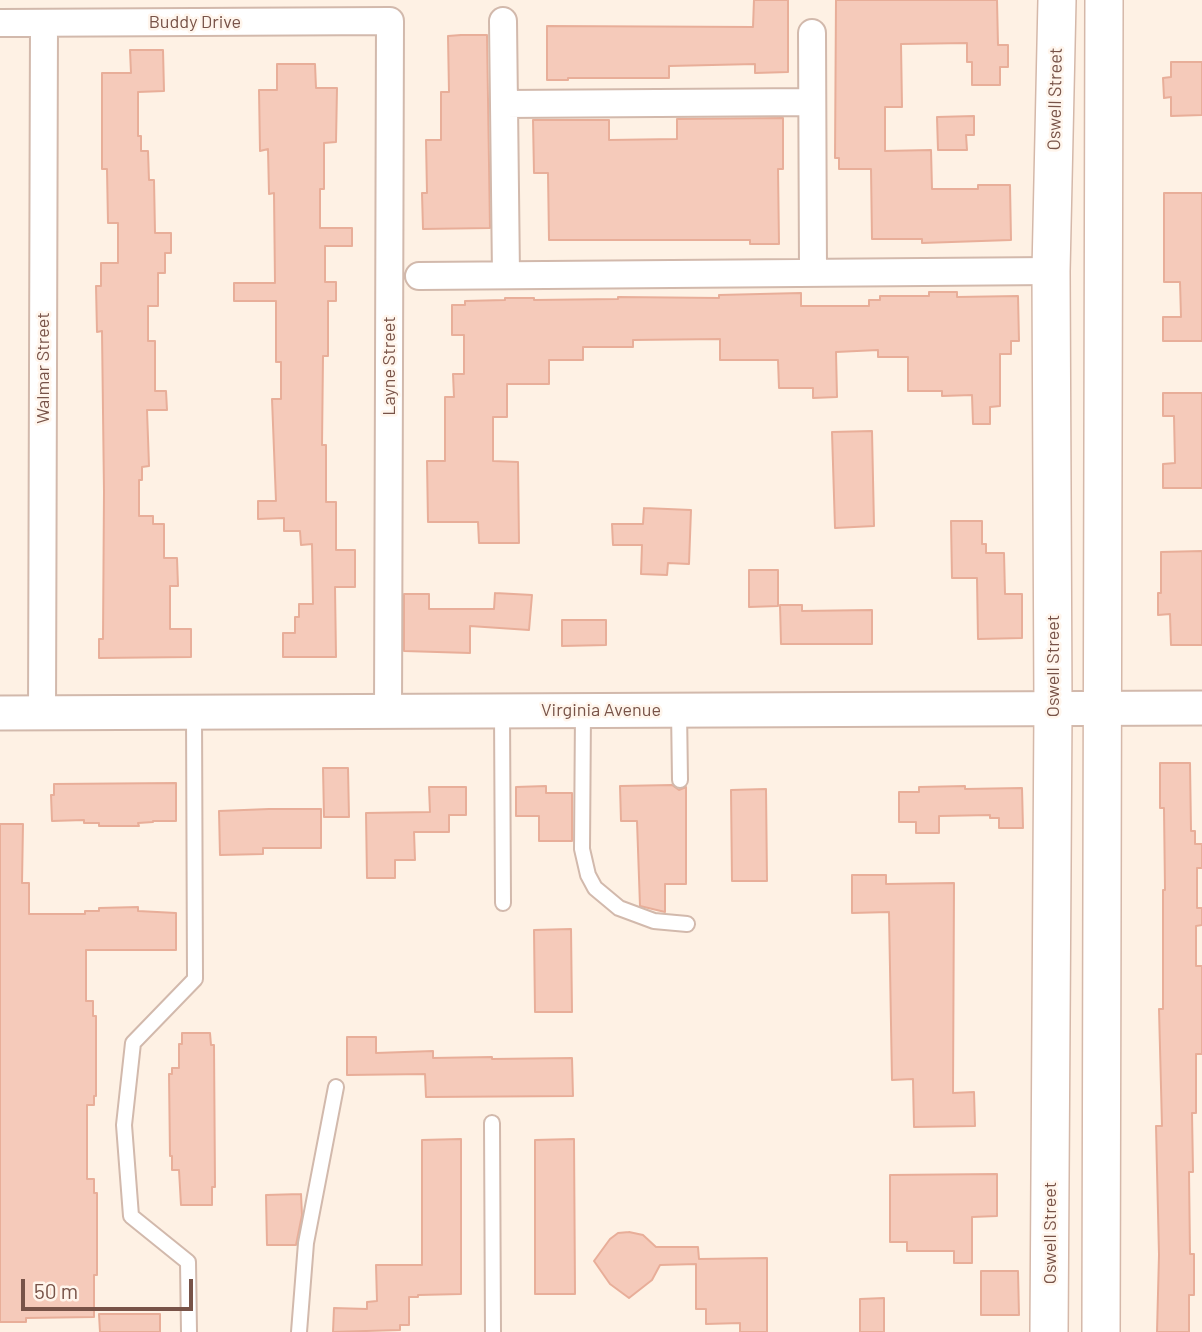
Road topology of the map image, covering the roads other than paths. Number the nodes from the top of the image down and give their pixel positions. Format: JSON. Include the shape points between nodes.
{"nodes":[{"id":1,"x":1057,"y":0,"type":"edge"},
{"id":2,"x":1080,"y":0,"type":"edge"},
{"id":3,"x":1104,"y":0,"type":"edge"},
{"id":4,"x":390,"y":21,"type":"joint"},
{"id":5,"x":503,"y":21,"type":"dead end"},
{"id":6,"x":0,"y":23,"type":"edge"},
{"id":7,"x":44,"y":23,"type":"junction"},
{"id":8,"x":812,"y":33,"type":"dead end"},
{"id":9,"x":812,"y":102,"type":"junction"},
{"id":10,"x":504,"y":104,"type":"junction"},
{"id":11,"x":1104,"y":155,"type":"junction"},
{"id":12,"x":1051,"y":271,"type":"junction"},
{"id":13,"x":813,"y":273,"type":"junction"},
{"id":14,"x":506,"y":275,"type":"junction"},
{"id":15,"x":419,"y":276,"type":"dead end"},
{"id":16,"x":1202,"y":708,"type":"edge"},
{"id":17,"x":1053,"y":709,"type":"junction"},
{"id":18,"x":502,"y":710,"type":"junction"},
{"id":19,"x":583,"y":710,"type":"junction"},
{"id":20,"x":679,"y":710,"type":"junction"},
{"id":21,"x":1103,"y":710,"type":"junction"},
{"id":22,"x":387,"y":711,"type":"junction"},
{"id":23,"x":194,"y":712,"type":"junction"},
{"id":24,"x":0,"y":713,"type":"edge"},
{"id":25,"x":42,"y":713,"type":"junction"},
{"id":26,"x":680,"y":780,"type":"dead end"},
{"id":27,"x":503,"y":903,"type":"dead end"},
{"id":28,"x":687,"y":924,"type":"dead end"},
{"id":29,"x":336,"y":1087,"type":"dead end"},
{"id":30,"x":492,"y":1124,"type":"dead end"},
{"id":31,"x":189,"y":1332,"type":"edge"},
{"id":32,"x":299,"y":1332,"type":"edge"},
{"id":33,"x":493,"y":1332,"type":"edge"},
{"id":34,"x":1049,"y":1332,"type":"edge"},
{"id":35,"x":1101,"y":1332,"type":"edge"}],
"edges":[{"from":1,"to":12,"type":"main road","name":"Oswell Street"},
{"from":2,"to":11,"type":"main road"},
{"from":3,"to":11,"type":"main road"},
{"from":4,"to":7,"type":"street","name":"Buddy Drive"},
{"from":4,"to":22,"type":"street","name":"Layne Street"},
{"from":5,"to":10,"type":"street"},
{"from":6,"to":7,"type":"street","name":"Buddy Drive"},
{"from":7,"to":25,"type":"street","name":"Walmar Street"},
{"from":8,"to":9,"type":"street"},
{"from":9,"to":10,"type":"street"},
{"from":9,"to":13,"type":"street"},
{"from":10,"to":14,"type":"street"},
{"from":11,"to":21,"type":"main road"},
{"from":12,"to":13,"type":"street"},
{"from":12,"to":17,"type":"main road","name":"Oswell Street"},
{"from":13,"to":14,"type":"street"},
{"from":14,"to":15,"type":"street"},
{"from":16,"to":21,"type":"street","name":"Virginia Avenue"},
{"from":17,"to":20,"type":"street","name":"Virginia Avenue"},
{"from":17,"to":21,"type":"street","name":"Virginia Avenue"},
{"from":17,"to":34,"type":"main road","name":"Oswell Street"},
{"from":18,"to":19,"type":"street","name":"Virginia Avenue"},
{"from":18,"to":22,"type":"street","name":"Virginia Avenue"},
{"from":18,"to":27,"type":"lane"},
{"from":19,"to":20,"type":"street","name":"Virginia Avenue"},
{"from":19,"to":28,"type":"lane","via":[[582,849],[588,875],[619,908],[654,921]]},
{"from":20,"to":26,"type":"lane"},
{"from":21,"to":35,"type":"main road"},
{"from":22,"to":23,"type":"street","name":"Virginia Avenue"},
{"from":23,"to":25,"type":"street","name":"Virginia Avenue"},
{"from":23,"to":31,"type":"lane","via":[[195,979],[134,1043],[124,1125],[131,1216],[188,1262]]},
{"from":24,"to":25,"type":"street","name":"Virginia Avenue"},
{"from":29,"to":32,"type":"lane","via":[[306,1242]]},
{"from":30,"to":33,"type":"lane"}]}
